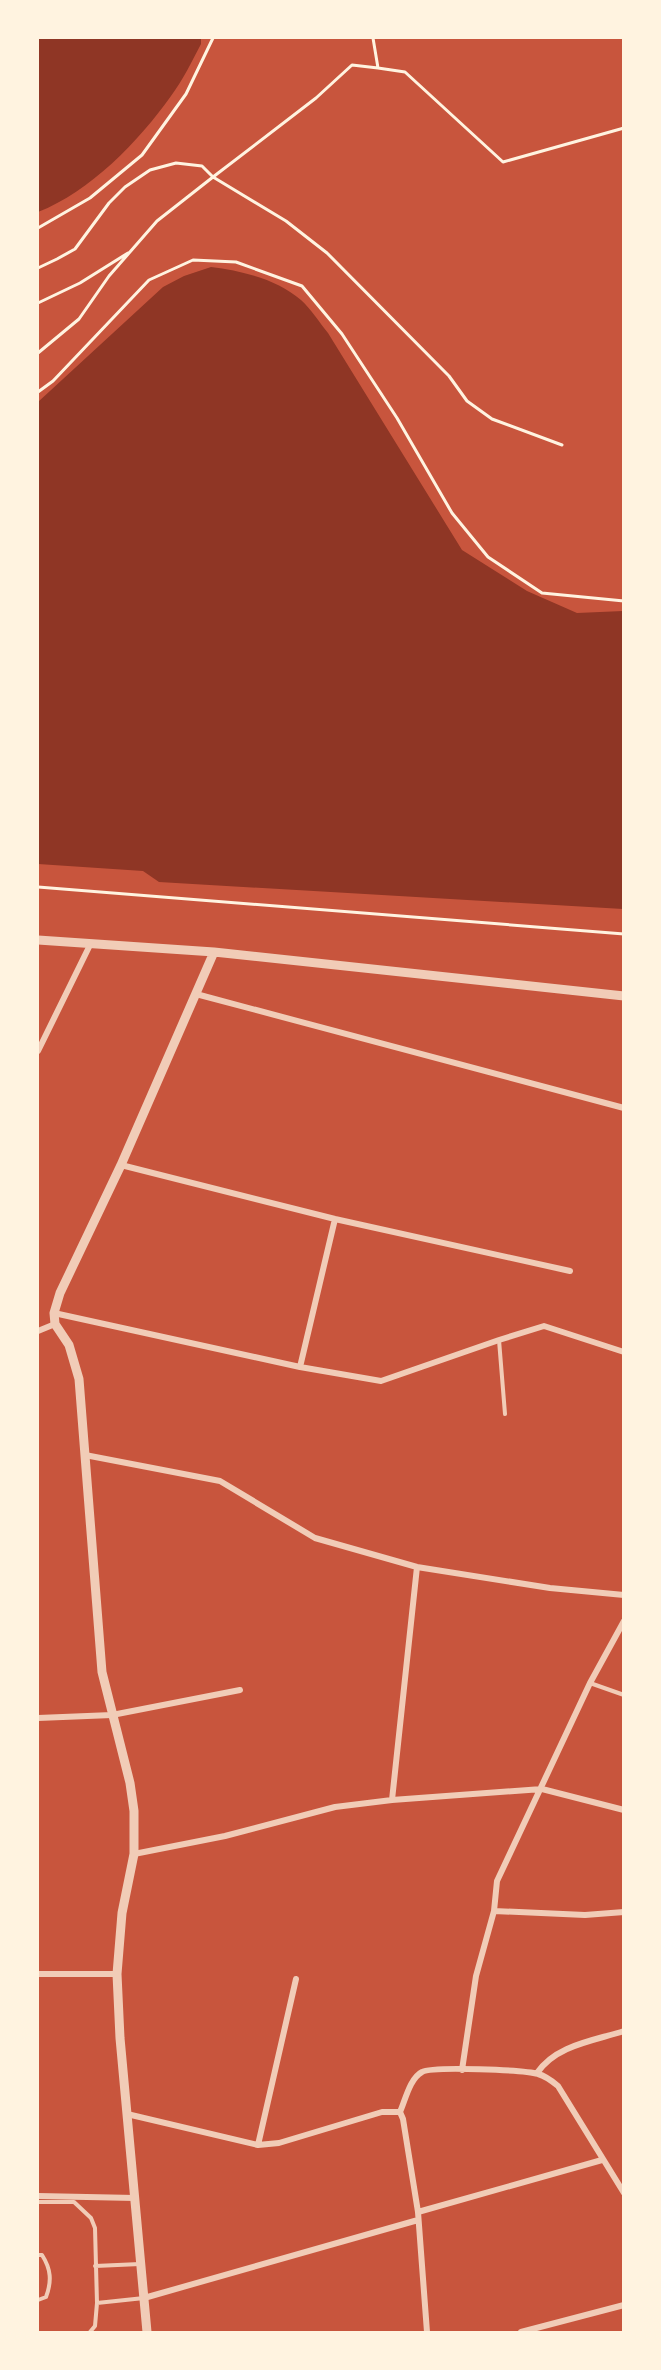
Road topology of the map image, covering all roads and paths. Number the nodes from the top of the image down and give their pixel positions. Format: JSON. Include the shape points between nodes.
{"nodes":[{"id":1,"x":213,"y":38,"type":"edge"},
{"id":2,"x":373,"y":38,"type":"edge"},
{"id":3,"x":378,"y":68,"type":"junction"},
{"id":4,"x":624,"y":128,"type":"edge"},
{"id":5,"x":213,"y":177,"type":"junction"},
{"id":6,"x":38,"y":228,"type":"edge"},
{"id":7,"x":132,"y":250,"type":"junction"},
{"id":8,"x":38,"y":268,"type":"edge"},
{"id":9,"x":38,"y":303,"type":"edge"},
{"id":10,"x":38,"y":353,"type":"edge"},
{"id":11,"x":38,"y":392,"type":"edge"},
{"id":12,"x":562,"y":445,"type":"dead end"},
{"id":13,"x":624,"y":601,"type":"edge"},
{"id":14,"x":38,"y":887,"type":"edge"},
{"id":15,"x":624,"y":934,"type":"edge"},
{"id":16,"x":38,"y":940,"type":"edge"},
{"id":17,"x":90,"y":945,"type":"junction"},
{"id":18,"x":214,"y":952,"type":"junction"},
{"id":19,"x":196,"y":994,"type":"junction"},
{"id":20,"x":624,"y":996,"type":"edge"},
{"id":21,"x":38,"y":1051,"type":"edge"},
{"id":22,"x":624,"y":1108,"type":"edge"},
{"id":23,"x":121,"y":1165,"type":"junction"},
{"id":24,"x":335,"y":1219,"type":"junction"},
{"id":25,"x":570,"y":1271,"type":"dead end"},
{"id":26,"x":54,"y":1313,"type":"junction"},
{"id":27,"x":55,"y":1324,"type":"junction"},
{"id":28,"x":38,"y":1331,"type":"edge"},
{"id":29,"x":499,"y":1340,"type":"junction"},
{"id":30,"x":624,"y":1352,"type":"edge"},
{"id":31,"x":300,"y":1367,"type":"junction"},
{"id":32,"x":505,"y":1414,"type":"dead end"},
{"id":33,"x":85,"y":1455,"type":"junction"},
{"id":34,"x":417,"y":1567,"type":"junction"},
{"id":35,"x":624,"y":1595,"type":"edge"},
{"id":36,"x":624,"y":1622,"type":"edge"},
{"id":37,"x":616,"y":1635,"type":"junction"},
{"id":38,"x":624,"y":1638,"type":"edge"},
{"id":39,"x":590,"y":1683,"type":"junction"},
{"id":40,"x":240,"y":1690,"type":"dead end"},
{"id":41,"x":624,"y":1695,"type":"edge"},
{"id":42,"x":112,"y":1715,"type":"junction"},
{"id":43,"x":38,"y":1718,"type":"edge"},
{"id":44,"x":542,"y":1789,"type":"junction"},
{"id":45,"x":392,"y":1800,"type":"junction"},
{"id":46,"x":624,"y":1810,"type":"edge"},
{"id":47,"x":134,"y":1854,"type":"junction"},
{"id":48,"x":494,"y":1911,"type":"junction"},
{"id":49,"x":624,"y":1912,"type":"edge"},
{"id":50,"x":38,"y":1974,"type":"edge"},
{"id":51,"x":117,"y":1974,"type":"junction"},
{"id":52,"x":296,"y":1979,"type":"dead end"},
{"id":53,"x":624,"y":2031,"type":"edge"},
{"id":54,"x":462,"y":2070,"type":"junction"},
{"id":55,"x":537,"y":2073,"type":"junction"},
{"id":56,"x":400,"y":2112,"type":"junction"},
{"id":57,"x":126,"y":2114,"type":"junction"},
{"id":58,"x":258,"y":2145,"type":"junction"},
{"id":59,"x":602,"y":2160,"type":"junction"},
{"id":60,"x":624,"y":2193,"type":"edge"},
{"id":61,"x":38,"y":2196,"type":"edge"},
{"id":62,"x":135,"y":2198,"type":"junction"},
{"id":63,"x":38,"y":2202,"type":"edge"},
{"id":64,"x":418,"y":2212,"type":"junction"},
{"id":65,"x":418,"y":2220,"type":"junction"},
{"id":66,"x":38,"y":2255,"type":"edge"},
{"id":67,"x":141,"y":2264,"type":"junction"},
{"id":68,"x":96,"y":2266,"type":"junction"},
{"id":69,"x":144,"y":2298,"type":"junction"},
{"id":70,"x":38,"y":2300,"type":"edge"},
{"id":71,"x":97,"y":2303,"type":"junction"},
{"id":72,"x":624,"y":2305,"type":"edge"},
{"id":73,"x":90,"y":2332,"type":"edge"},
{"id":74,"x":147,"y":2332,"type":"edge"},
{"id":75,"x":427,"y":2332,"type":"edge"},
{"id":76,"x":520,"y":2332,"type":"edge"}],
"edges":[{"from":1,"to":6,"type":"path","via":[[186,94],[142,154],[90,198]]},
{"from":2,"to":3,"type":"path"},
{"from":3,"to":4,"type":"path","via":[[405,72],[503,162]]},
{"from":3,"to":5,"type":"path","via":[[352,65],[316,98]]},
{"from":5,"to":7,"type":"path","via":[[157,221]]},
{"from":5,"to":8,"type":"path","via":[[202,166],[176,163],[150,170],[109,203],[75,249]]},
{"from":5,"to":12,"type":"path","via":[[286,221],[327,253],[449,376],[467,401],[492,419]]},
{"from":7,"to":9,"type":"path","via":[[80,283]]},
{"from":7,"to":10,"type":"path","via":[[79,319]]},
{"from":11,"to":13,"type":"path","via":[[149,280],[193,260],[236,262],[302,286],[342,334],[452,513],[488,557],[542,593]]},
{"from":14,"to":15,"type":"path"},
{"from":16,"to":17,"type":"street"},
{"from":17,"to":18,"type":"street"},
{"from":17,"to":21,"type":"street"},
{"from":18,"to":19,"type":"street"},
{"from":18,"to":20,"type":"street"},
{"from":19,"to":22,"type":"street"},
{"from":19,"to":23,"type":"street"},
{"from":23,"to":24,"type":"street"},
{"from":23,"to":26,"type":"street"},
{"from":24,"to":25,"type":"street"},
{"from":24,"to":31,"type":"street"},
{"from":26,"to":27,"type":"street"},
{"from":26,"to":31,"type":"street"},
{"from":27,"to":28,"type":"street"},
{"from":27,"to":33,"type":"street","via":[[69,1345],[79,1379]]},
{"from":29,"to":30,"type":"street","via":[[544,1326]]},
{"from":29,"to":31,"type":"street","via":[[381,1381]]},
{"from":29,"to":32,"type":"lane"},
{"from":33,"to":34,"type":"street","via":[[220,1481],[315,1538]]},
{"from":33,"to":42,"type":"street","via":[[102,1672]]},
{"from":34,"to":35,"type":"street"},
{"from":34,"to":45,"type":"street"},
{"from":36,"to":37,"type":"street"},
{"from":37,"to":38,"type":"lane"},
{"from":37,"to":39,"type":"street"},
{"from":39,"to":41,"type":"lane"},
{"from":39,"to":44,"type":"street"},
{"from":40,"to":42,"type":"street"},
{"from":42,"to":43,"type":"street"},
{"from":42,"to":47,"type":"street","via":[[132,1792]]},
{"from":44,"to":45,"type":"street"},
{"from":44,"to":46,"type":"street"},
{"from":44,"to":48,"type":"street","via":[[497,1881]]},
{"from":45,"to":47,"type":"street","via":[[335,1807],[225,1836]]},
{"from":47,"to":51,"type":"street","via":[[122,1913]]},
{"from":48,"to":49,"type":"street","via":[[585,1915]]},
{"from":48,"to":54,"type":"street","via":[[476,1976]]},
{"from":50,"to":51,"type":"street"},
{"from":51,"to":57,"type":"street"},
{"from":52,"to":58,"type":"street"},
{"from":53,"to":55,"type":"street","via":[[561,2051]]},
{"from":54,"to":55,"type":"street"},
{"from":54,"to":56,"type":"street","via":[[421,2072]]},
{"from":55,"to":59,"type":"street","via":[[558,2086]]},
{"from":56,"to":58,"type":"street","via":[[382,2112],[279,2143]]},
{"from":56,"to":64,"type":"street"},
{"from":57,"to":58,"type":"street"},
{"from":57,"to":62,"type":"street"},
{"from":59,"to":60,"type":"street"},
{"from":59,"to":64,"type":"street"},
{"from":61,"to":62,"type":"street"},
{"from":62,"to":67,"type":"street"},
{"from":63,"to":68,"type":"lane","via":[[74,2202],[85,2211],[95,2228]]},
{"from":64,"to":65,"type":"street"},
{"from":65,"to":69,"type":"street"},
{"from":65,"to":75,"type":"street"},
{"from":66,"to":70,"type":"lane","via":[[48,2264],[51,2283],[46,2297]]},
{"from":67,"to":68,"type":"lane"},
{"from":67,"to":69,"type":"street"},
{"from":68,"to":71,"type":"lane"},
{"from":69,"to":71,"type":"lane"},
{"from":69,"to":74,"type":"street"},
{"from":71,"to":73,"type":"lane","via":[[96,2326]]},
{"from":72,"to":76,"type":"street"}]}
